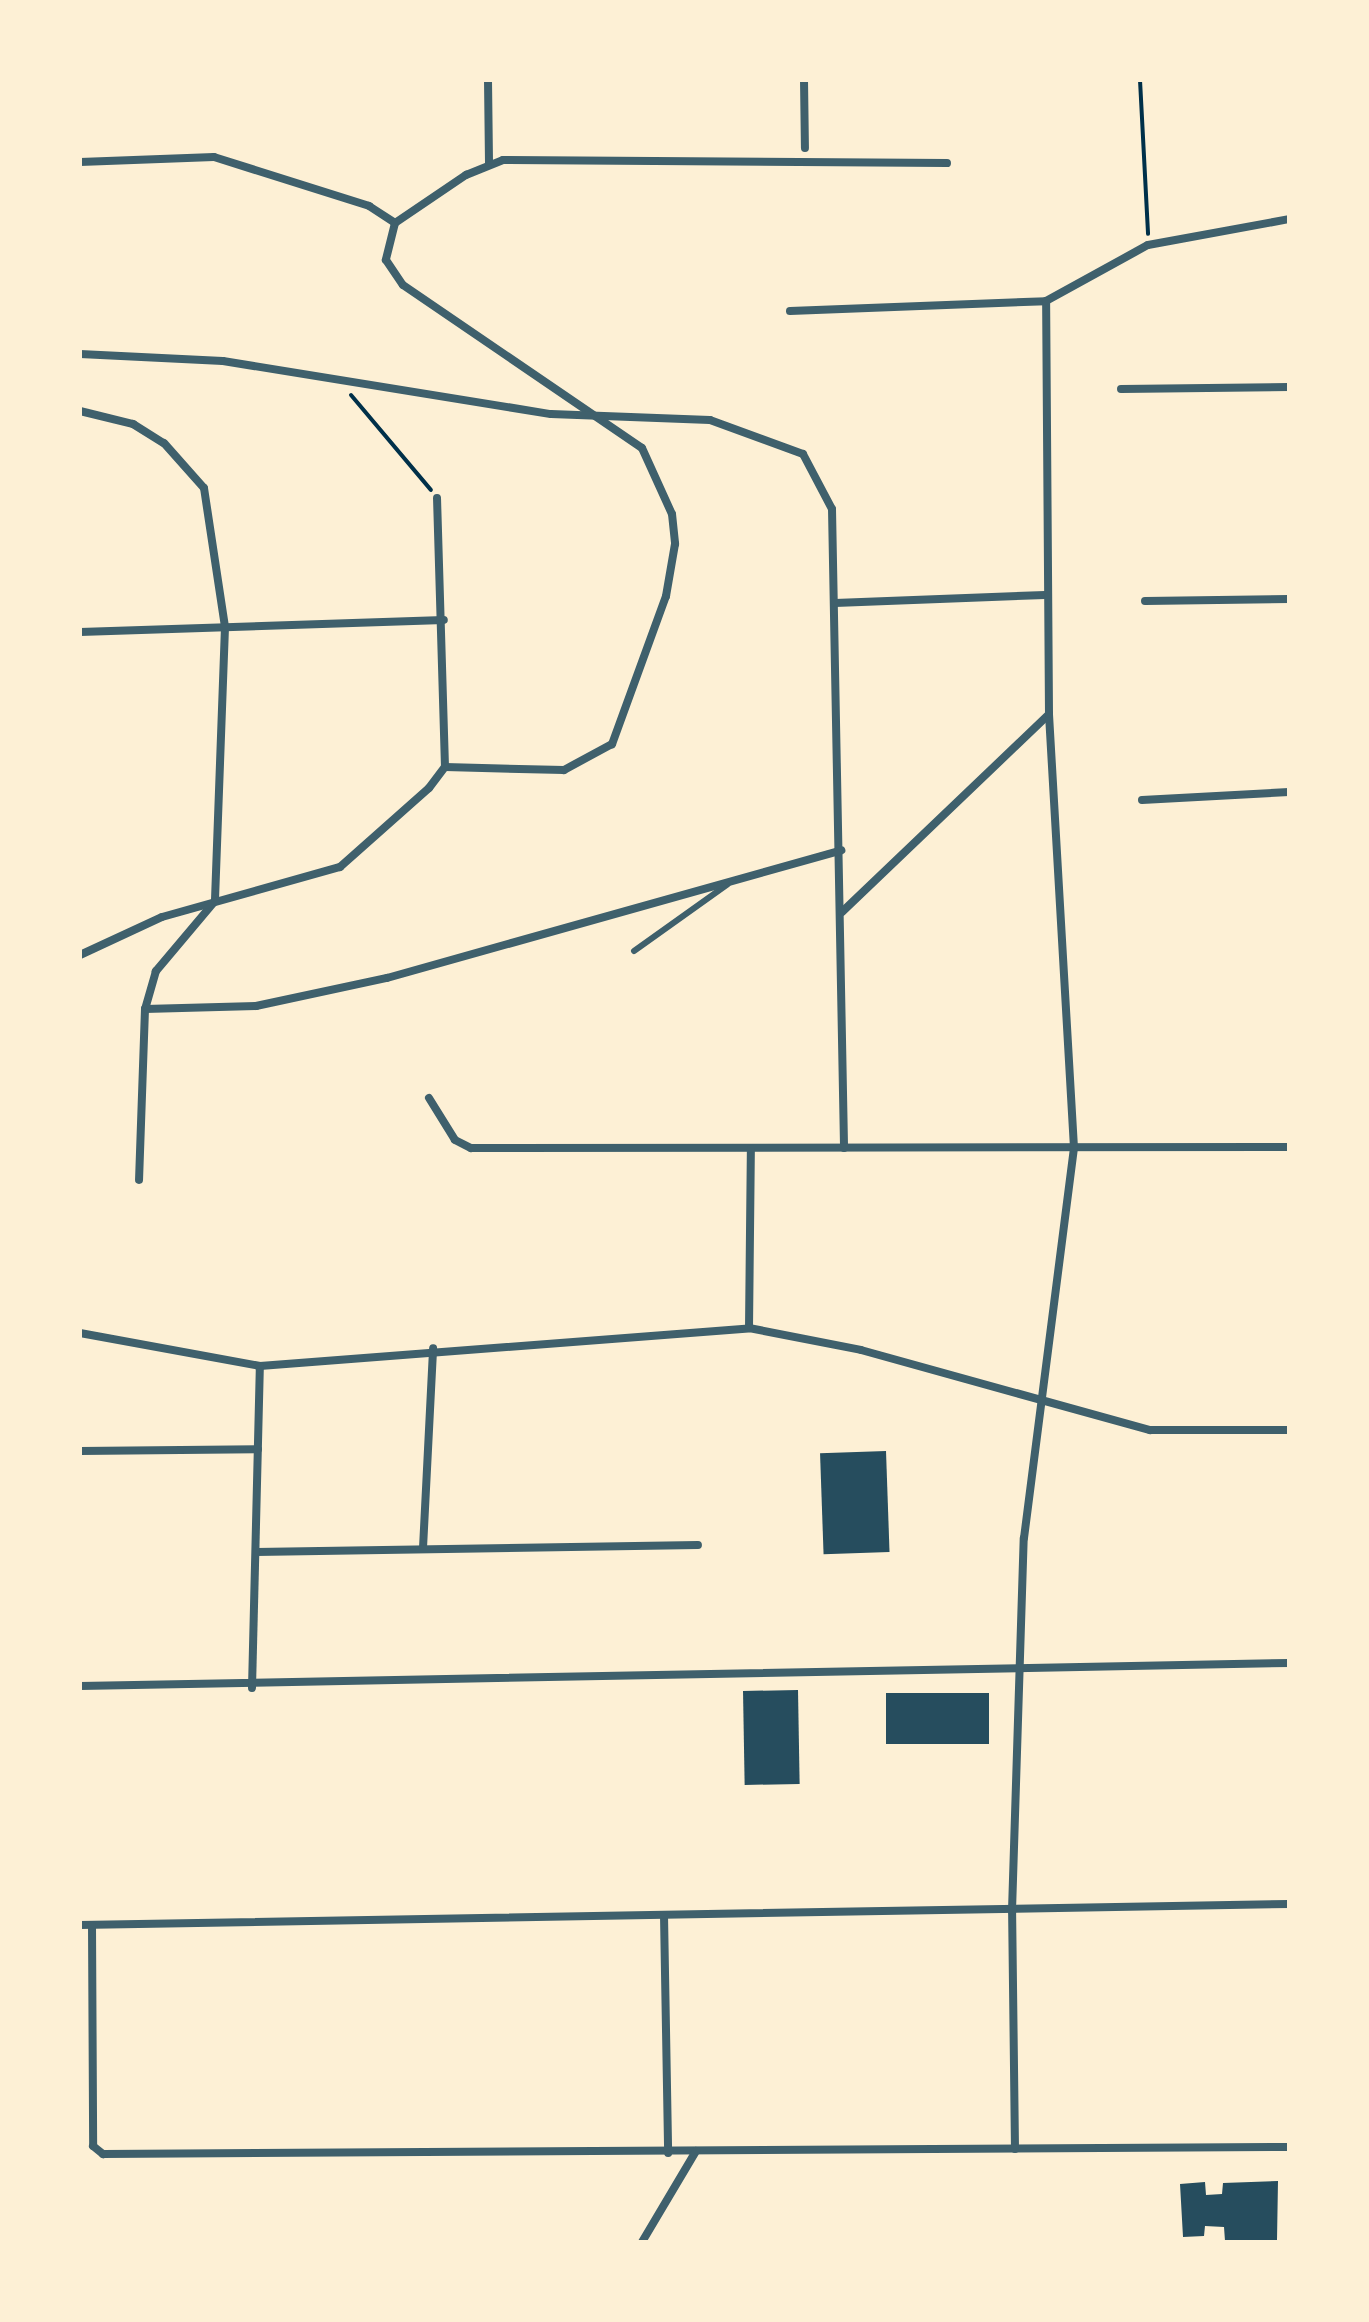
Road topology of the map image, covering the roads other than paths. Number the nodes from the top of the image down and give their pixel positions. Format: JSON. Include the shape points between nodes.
{"nodes":[{"id":1,"x":488,"y":80,"type":"edge"},
{"id":2,"x":804,"y":80,"type":"edge"},
{"id":3,"x":805,"y":148,"type":"dead end"},
{"id":4,"x":80,"y":162,"type":"edge"},
{"id":5,"x":489,"y":163,"type":"junction"},
{"id":6,"x":947,"y":163,"type":"dead end"},
{"id":7,"x":1289,"y":219,"type":"edge"},
{"id":8,"x":395,"y":223,"type":"junction"},
{"id":9,"x":1046,"y":301,"type":"junction"},
{"id":10,"x":790,"y":311,"type":"dead end"},
{"id":11,"x":80,"y":354,"type":"edge"},
{"id":12,"x":1289,"y":387,"type":"edge"},
{"id":13,"x":1121,"y":389,"type":"dead end"},
{"id":14,"x":80,"y":411,"type":"edge"},
{"id":15,"x":602,"y":414,"type":"junction"},
{"id":16,"x":437,"y":498,"type":"road end"},
{"id":17,"x":1045,"y":595,"type":"junction"},
{"id":18,"x":1289,"y":599,"type":"edge"},
{"id":19,"x":1145,"y":601,"type":"dead end"},
{"id":20,"x":835,"y":603,"type":"junction"},
{"id":21,"x":444,"y":620,"type":"junction"},
{"id":22,"x":225,"y":627,"type":"junction"},
{"id":23,"x":80,"y":632,"type":"edge"},
{"id":24,"x":1049,"y":714,"type":"junction"},
{"id":25,"x":445,"y":767,"type":"junction"},
{"id":26,"x":1289,"y":792,"type":"edge"},
{"id":27,"x":1142,"y":800,"type":"dead end"},
{"id":28,"x":841,"y":850,"type":"junction"},
{"id":29,"x":728,"y":884,"type":"junction"},
{"id":30,"x":215,"y":901,"type":"junction"},
{"id":31,"x":842,"y":912,"type":"junction"},
{"id":32,"x":634,"y":951,"type":"dead end"},
{"id":33,"x":80,"y":955,"type":"edge"},
{"id":34,"x":145,"y":1009,"type":"junction"},
{"id":35,"x":429,"y":1098,"type":"dead end"},
{"id":36,"x":1289,"y":1147,"type":"edge"},
{"id":37,"x":844,"y":1148,"type":"junction"},
{"id":38,"x":1074,"y":1148,"type":"junction"},
{"id":39,"x":751,"y":1149,"type":"junction"},
{"id":40,"x":139,"y":1180,"type":"dead end"},
{"id":41,"x":749,"y":1328,"type":"junction"},
{"id":42,"x":80,"y":1333,"type":"edge"},
{"id":43,"x":433,"y":1348,"type":"junction"},
{"id":44,"x":260,"y":1366,"type":"junction"},
{"id":45,"x":1045,"y":1406,"type":"junction"},
{"id":46,"x":1289,"y":1430,"type":"edge"},
{"id":47,"x":258,"y":1449,"type":"junction"},
{"id":48,"x":80,"y":1451,"type":"edge"},
{"id":49,"x":698,"y":1545,"type":"dead end"},
{"id":50,"x":423,"y":1548,"type":"junction"},
{"id":51,"x":256,"y":1552,"type":"junction"},
{"id":52,"x":1289,"y":1663,"type":"edge"},
{"id":53,"x":1023,"y":1670,"type":"junction"},
{"id":54,"x":80,"y":1686,"type":"edge"},
{"id":55,"x":252,"y":1688,"type":"junction"},
{"id":56,"x":1289,"y":1904,"type":"edge"},
{"id":57,"x":1012,"y":1911,"type":"junction"},
{"id":58,"x":664,"y":1915,"type":"junction"},
{"id":59,"x":80,"y":1925,"type":"edge"},
{"id":60,"x":92,"y":1925,"type":"junction"},
{"id":61,"x":1289,"y":2147,"type":"edge"},
{"id":62,"x":1015,"y":2149,"type":"junction"},
{"id":63,"x":696,"y":2151,"type":"junction"},
{"id":64,"x":668,"y":2153,"type":"junction"},
{"id":65,"x":642,"y":2242,"type":"edge"}],
"edges":[{"from":1,"to":5,"type":"street"},
{"from":2,"to":3,"type":"street"},
{"from":4,"to":8,"type":"street","via":[[214,157],[348,196]]},
{"from":5,"to":6,"type":"street"},
{"from":5,"to":8,"type":"street"},
{"from":7,"to":9,"type":"street","via":[[1148,245]]},
{"from":8,"to":15,"type":"street","via":[[386,260],[403,285]]},
{"from":9,"to":10,"type":"street"},
{"from":9,"to":17,"type":"street"},
{"from":11,"to":15,"type":"street","via":[[142,352],[551,414]]},
{"from":12,"to":13,"type":"street"},
{"from":14,"to":22,"type":"street","via":[[107,414],[154,437],[204,488]]},
{"from":15,"to":20,"type":"street","via":[[710,420],[803,454],[832,509]]},
{"from":15,"to":25,"type":"street","via":[[642,448],[672,514],[675,544],[666,596],[624,720],[601,754],[564,770]]},
{"from":16,"to":21,"type":"street"},
{"from":17,"to":20,"type":"street"},
{"from":17,"to":24,"type":"street"},
{"from":18,"to":19,"type":"street"},
{"from":20,"to":28,"type":"street"},
{"from":21,"to":22,"type":"street"},
{"from":21,"to":25,"type":"street"},
{"from":22,"to":23,"type":"street"},
{"from":22,"to":30,"type":"street"},
{"from":24,"to":31,"type":"street"},
{"from":24,"to":38,"type":"street"},
{"from":25,"to":30,"type":"street","via":[[402,817],[340,867]]},
{"from":26,"to":27,"type":"street"},
{"from":28,"to":29,"type":"street"},
{"from":28,"to":31,"type":"street"},
{"from":29,"to":32,"type":"lane"},
{"from":29,"to":34,"type":"street","via":[[372,981],[256,1006]]},
{"from":30,"to":33,"type":"street"},
{"from":30,"to":34,"type":"street","via":[[156,971]]},
{"from":31,"to":37,"type":"street"},
{"from":34,"to":40,"type":"street"},
{"from":35,"to":39,"type":"street","via":[[455,1140],[471,1148]]},
{"from":36,"to":38,"type":"street"},
{"from":37,"to":38,"type":"street"},
{"from":37,"to":39,"type":"street"},
{"from":38,"to":45,"type":"street"},
{"from":39,"to":41,"type":"street"},
{"from":41,"to":43,"type":"street"},
{"from":41,"to":45,"type":"street","via":[[861,1350]]},
{"from":42,"to":44,"type":"street"},
{"from":43,"to":44,"type":"street"},
{"from":43,"to":50,"type":"street"},
{"from":44,"to":47,"type":"street"},
{"from":45,"to":46,"type":"street","via":[[1150,1430]]},
{"from":45,"to":53,"type":"street","via":[[1024,1538]]},
{"from":47,"to":48,"type":"street"},
{"from":47,"to":51,"type":"street"},
{"from":49,"to":50,"type":"street"},
{"from":50,"to":51,"type":"street"},
{"from":51,"to":55,"type":"street"},
{"from":52,"to":53,"type":"street"},
{"from":53,"to":55,"type":"street"},
{"from":53,"to":57,"type":"street"},
{"from":54,"to":55,"type":"street"},
{"from":56,"to":57,"type":"street"},
{"from":57,"to":58,"type":"street"},
{"from":57,"to":62,"type":"street"},
{"from":58,"to":60,"type":"street"},
{"from":58,"to":64,"type":"street"},
{"from":59,"to":60,"type":"street"},
{"from":60,"to":64,"type":"street","via":[[93,2146],[103,2154]]},
{"from":61,"to":62,"type":"street"},
{"from":62,"to":63,"type":"street"},
{"from":63,"to":64,"type":"street"},
{"from":63,"to":65,"type":"street"}]}
